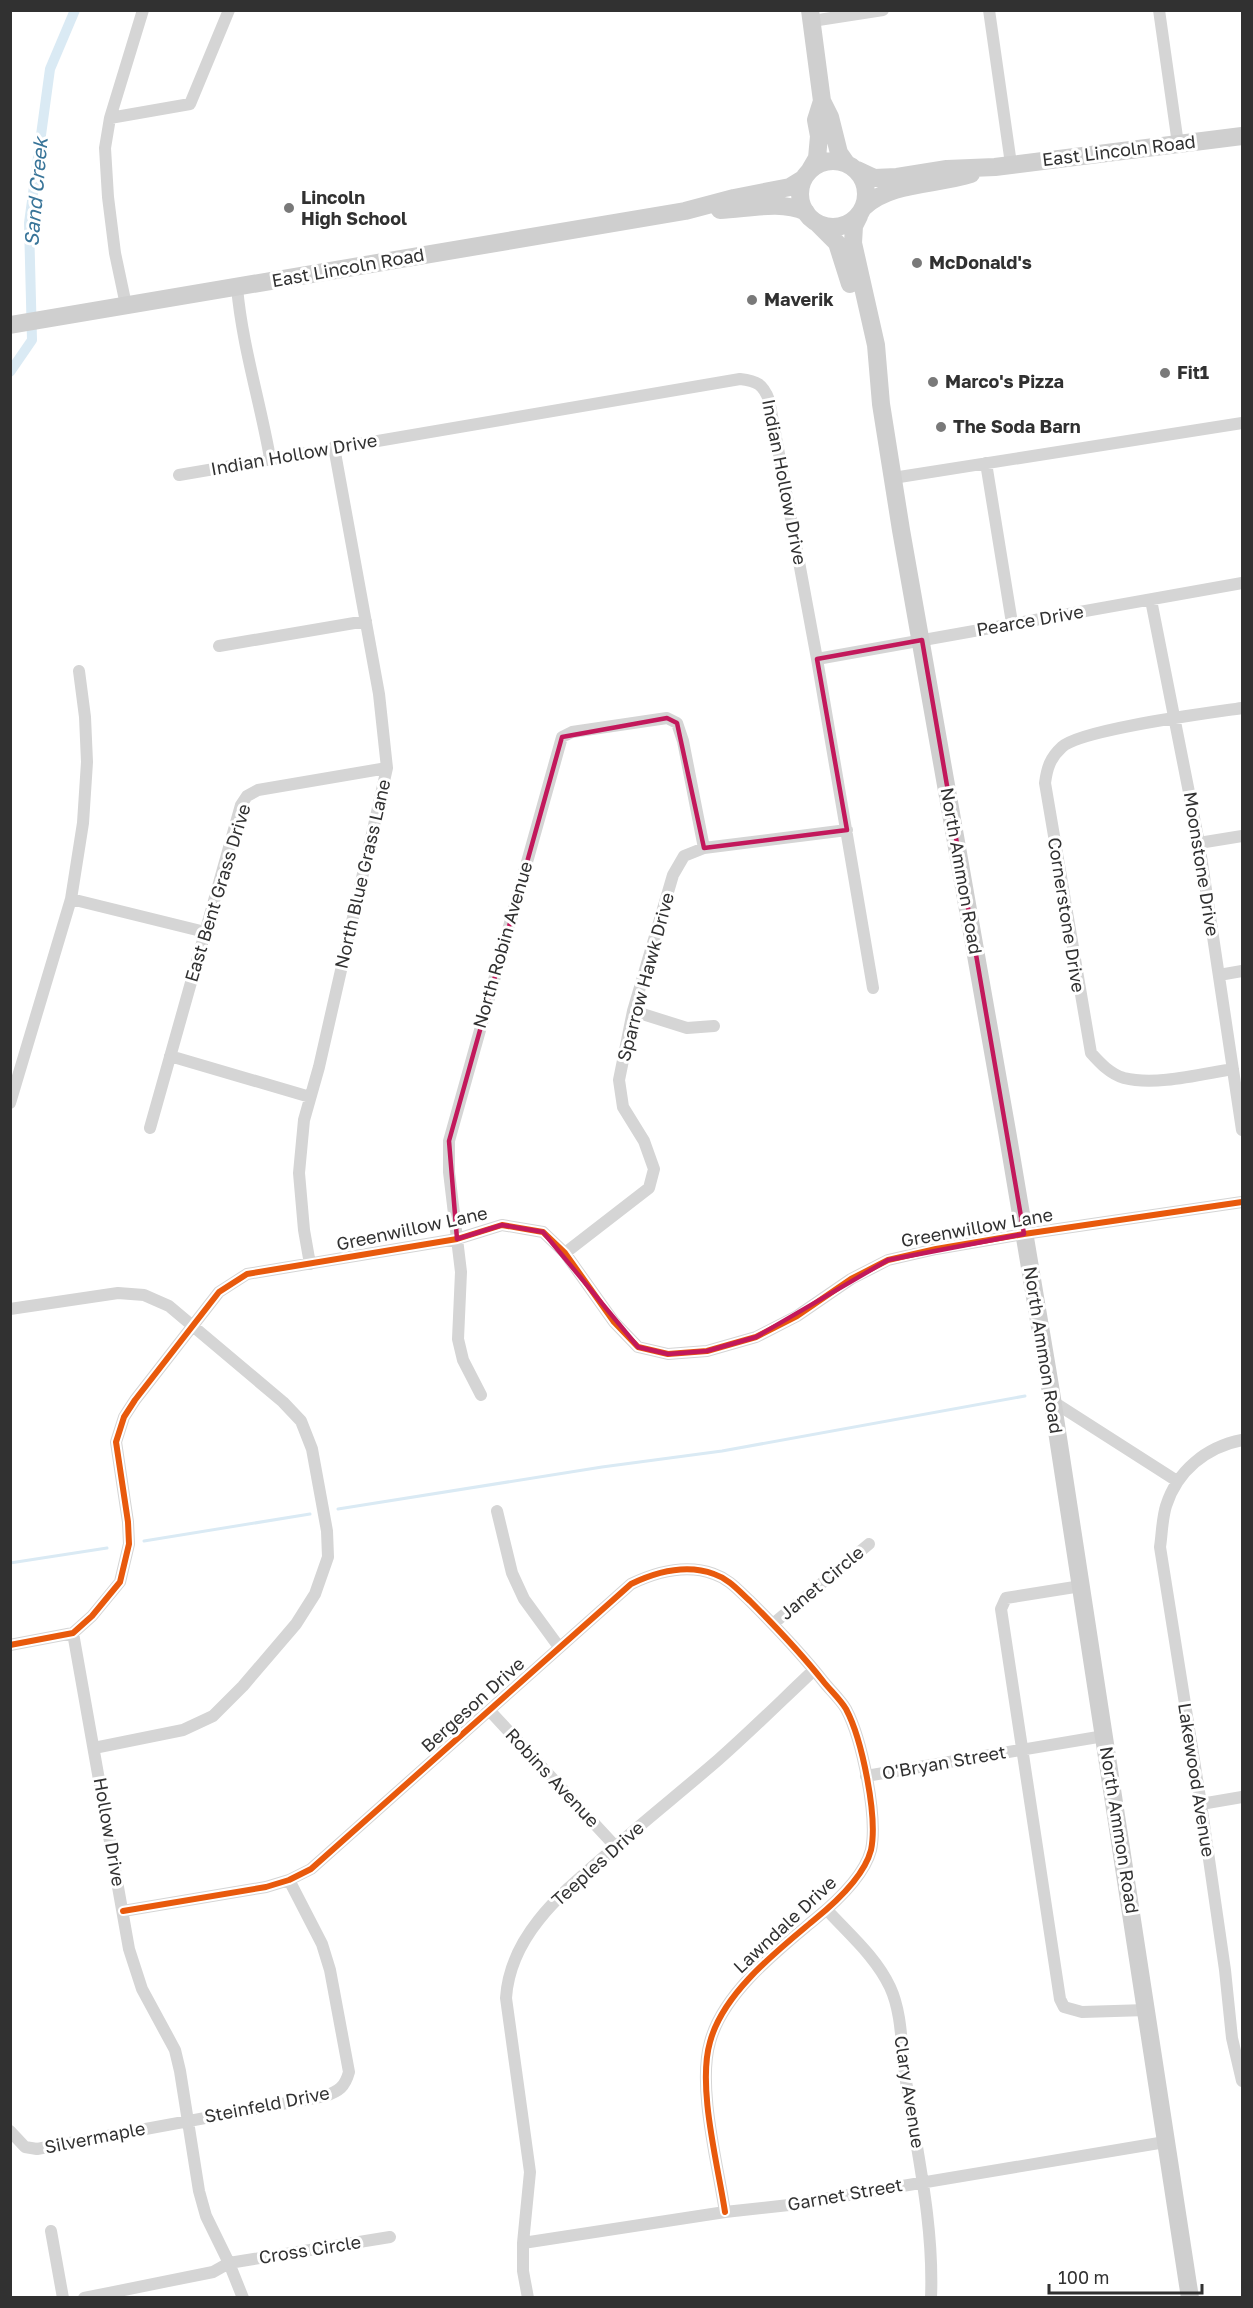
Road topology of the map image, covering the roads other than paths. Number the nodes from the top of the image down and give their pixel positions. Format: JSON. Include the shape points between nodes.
{"nodes":[{"id":1,"x":143,"y":10,"type":"edge"},
{"id":2,"x":229,"y":10,"type":"edge"},
{"id":3,"x":883,"y":10,"type":"edge"},
{"id":4,"x":989,"y":10,"type":"edge"},
{"id":5,"x":1159,"y":10,"type":"edge"},
{"id":6,"x":811,"y":16,"type":"edge"},
{"id":7,"x":822,"y":101,"type":"junction"},
{"id":8,"x":110,"y":118,"type":"junction"},
{"id":9,"x":1242,"y":136,"type":"edge"},
{"id":10,"x":1178,"y":144,"type":"junction"},
{"id":11,"x":1003,"y":165,"type":"junction"},
{"id":12,"x":851,"y":167,"type":"junction"},
{"id":13,"x":807,"y":175,"type":"junction"},
{"id":14,"x":685,"y":211,"type":"junction"},
{"id":15,"x":861,"y":211,"type":"junction"},
{"id":16,"x":810,"y":217,"type":"junction"},
{"id":17,"x":237,"y":287,"type":"junction"},
{"id":18,"x":126,"y":305,"type":"junction"},
{"id":19,"x":11,"y":325,"type":"edge"},
{"id":20,"x":881,"y":404,"type":"junction"},
{"id":21,"x":1242,"y":423,"type":"edge"},
{"id":22,"x":334,"y":447,"type":"junction"},
{"id":23,"x":270,"y":458,"type":"junction"},
{"id":24,"x":986,"y":463,"type":"junction"},
{"id":25,"x":179,"y":475,"type":"dead end"},
{"id":26,"x":893,"y":478,"type":"junction"},
{"id":27,"x":1242,"y":583,"type":"edge"},
{"id":28,"x":1151,"y":600,"type":"junction"},
{"id":29,"x":366,"y":621,"type":"junction"},
{"id":30,"x":1012,"y":623,"type":"junction"},
{"id":31,"x":922,"y":640,"type":"junction"},
{"id":32,"x":219,"y":646,"type":"dead end"},
{"id":33,"x":817,"y":659,"type":"junction"},
{"id":34,"x":79,"y":671,"type":"dead end"},
{"id":35,"x":1242,"y":708,"type":"edge"},
{"id":36,"x":1175,"y":719,"type":"junction"},
{"id":37,"x":387,"y":768,"type":"junction"},
{"id":38,"x":847,"y":830,"type":"junction"},
{"id":39,"x":1242,"y":836,"type":"edge"},
{"id":40,"x":1199,"y":843,"type":"junction"},
{"id":41,"x":704,"y":848,"type":"junction"},
{"id":42,"x":71,"y":899,"type":"junction"},
{"id":43,"x":205,"y":932,"type":"junction"},
{"id":44,"x":1242,"y":971,"type":"edge"},
{"id":45,"x":1219,"y":975,"type":"junction"},
{"id":46,"x":873,"y":987,"type":"dead end"},
{"id":47,"x":633,"y":1011,"type":"junction"},
{"id":48,"x":714,"y":1026,"type":"dead end"},
{"id":49,"x":170,"y":1056,"type":"junction"},
{"id":50,"x":1233,"y":1069,"type":"junction"},
{"id":51,"x":310,"y":1097,"type":"junction"},
{"id":52,"x":10,"y":1103,"type":"edge"},
{"id":53,"x":150,"y":1128,"type":"dead end"},
{"id":54,"x":1242,"y":1130,"type":"edge"},
{"id":55,"x":1242,"y":1202,"type":"edge"},
{"id":56,"x":1024,"y":1234,"type":"junction"},
{"id":57,"x":457,"y":1239,"type":"junction"},
{"id":58,"x":565,"y":1253,"type":"junction"},
{"id":59,"x":310,"y":1264,"type":"junction"},
{"id":60,"x":10,"y":1309,"type":"edge"},
{"id":61,"x":194,"y":1325,"type":"junction"},
{"id":62,"x":481,"y":1395,"type":"dead end"},
{"id":63,"x":1052,"y":1401,"type":"junction"},
{"id":64,"x":1242,"y":1440,"type":"edge"},
{"id":65,"x":1177,"y":1481,"type":"junction"},
{"id":66,"x":497,"y":1511,"type":"dead end"},
{"id":67,"x":869,"y":1544,"type":"dead end"},
{"id":68,"x":1081,"y":1586,"type":"junction"},
{"id":69,"x":774,"y":1623,"type":"junction"},
{"id":70,"x":73,"y":1633,"type":"junction"},
{"id":71,"x":10,"y":1645,"type":"edge"},
{"id":72,"x":559,"y":1647,"type":"junction"},
{"id":73,"x":814,"y":1670,"type":"junction"},
{"id":74,"x":489,"y":1710,"type":"junction"},
{"id":75,"x":1104,"y":1737,"type":"junction"},
{"id":76,"x":94,"y":1748,"type":"junction"},
{"id":77,"x":1022,"y":1749,"type":"junction"},
{"id":78,"x":866,"y":1776,"type":"junction"},
{"id":79,"x":1242,"y":1797,"type":"edge"},
{"id":80,"x":1201,"y":1804,"type":"junction"},
{"id":81,"x":615,"y":1846,"type":"junction"},
{"id":82,"x":289,"y":1880,"type":"junction"},
{"id":83,"x":827,"y":1910,"type":"junction"},
{"id":84,"x":123,"y":1911,"type":"junction"},
{"id":85,"x":1147,"y":2010,"type":"junction"},
{"id":86,"x":1242,"y":2081,"type":"edge"},
{"id":87,"x":187,"y":2120,"type":"junction"},
{"id":88,"x":10,"y":2131,"type":"edge"},
{"id":89,"x":1165,"y":2142,"type":"junction"},
{"id":90,"x":923,"y":2182,"type":"junction"},
{"id":91,"x":726,"y":2212,"type":"junction"},
{"id":92,"x":51,"y":2231,"type":"dead end"},
{"id":93,"x":390,"y":2237,"type":"dead end"},
{"id":94,"x":523,"y":2243,"type":"junction"},
{"id":95,"x":229,"y":2263,"type":"junction"},
{"id":96,"x":63,"y":2298,"type":"edge"},
{"id":97,"x":84,"y":2298,"type":"edge"},
{"id":98,"x":243,"y":2298,"type":"edge"},
{"id":99,"x":528,"y":2298,"type":"edge"},
{"id":100,"x":931,"y":2298,"type":"edge"},
{"id":101,"x":1190,"y":2298,"type":"edge"}],
"edges":[{"from":1,"to":8,"type":"street"},
{"from":2,"to":8,"type":"street","via":[[190,104]]},
{"from":3,"to":6,"type":"street"},
{"from":4,"to":11,"type":"street"},
{"from":5,"to":10,"type":"street"},
{"from":6,"to":7,"type":"main road"},
{"from":7,"to":12,"type":"main road","via":[[838,153]]},
{"from":7,"to":13,"type":"main road","via":[[816,120],[817,158]]},
{"from":8,"to":18,"type":"street","via":[[105,148],[108,197]]},
{"from":9,"to":10,"type":"main road","name":"East Lincoln Road"},
{"from":10,"to":11,"type":"main road","name":"East Lincoln Road"},
{"from":11,"to":12,"type":"main road","name":"East Lincoln Road","via":[[874,178]]},
{"from":11,"to":15,"type":"main road","name":"East Lincoln Road","via":[[950,181],[885,192]]},
{"from":12,"to":13,"type":"main road","via":[[831,160]]},
{"from":12,"to":15,"type":"main road","via":[[866,185],[867,197]]},
{"from":13,"to":14,"type":"main road","name":"East Lincoln Road","via":[[790,187]]},
{"from":13,"to":16,"type":"main road","via":[[800,191]]},
{"from":14,"to":16,"type":"main road","name":"East Lincoln Road","via":[[780,207],[798,208]]},
{"from":14,"to":17,"type":"main road","name":"East Lincoln Road"},
{"from":15,"to":16,"type":"main road","via":[[841,226],[830,227]]},
{"from":15,"to":20,"type":"main road","name":"North Ammon Road","via":[[854,226],[853,243],[876,345]]},
{"from":16,"to":20,"type":"main road","name":"North Ammon Road","via":[[837,243]]},
{"from":17,"to":18,"type":"main road","name":"East Lincoln Road"},
{"from":17,"to":23,"type":"street"},
{"from":18,"to":19,"type":"main road","name":"East Lincoln Road"},
{"from":20,"to":26,"type":"main road","name":"North Ammon Road"},
{"from":21,"to":24,"type":"street"},
{"from":22,"to":23,"type":"street","name":"Indian Hollow Drive"},
{"from":22,"to":29,"type":"street","name":"North Blue Grass Lane"},
{"from":22,"to":33,"type":"street","name":"Indian Hollow Drive","via":[[740,379],[755,381],[765,387],[770,400]]},
{"from":23,"to":25,"type":"street","name":"Indian Hollow Drive"},
{"from":24,"to":26,"type":"street"},
{"from":24,"to":30,"type":"street"},
{"from":26,"to":31,"type":"main road","name":"North Ammon Road"},
{"from":27,"to":28,"type":"street","name":"Pearce Drive"},
{"from":28,"to":30,"type":"street","name":"Pearce Drive"},
{"from":28,"to":36,"type":"street","name":"Moonstone Drive"},
{"from":29,"to":32,"type":"street"},
{"from":29,"to":37,"type":"street","name":"North Blue Grass Lane"},
{"from":30,"to":31,"type":"street","name":"Pearce Drive"},
{"from":31,"to":33,"type":"street","name":"Pearce Drive"},
{"from":31,"to":56,"type":"main road","name":"North Ammon Road"},
{"from":33,"to":38,"type":"street","name":"Indian Hollow Drive"},
{"from":34,"to":42,"type":"street","via":[[87,762],[83,823]]},
{"from":35,"to":36,"type":"street","name":"Cornerstone Drive"},
{"from":36,"to":40,"type":"street","name":"Moonstone Drive"},
{"from":36,"to":50,"type":"street","name":"Cornerstone Drive","via":[[1091,734],[1064,745],[1048,764],[1045,783],[1081,1004],[1091,1053],[1104,1068],[1123,1078],[1152,1080]]},
{"from":37,"to":43,"type":"street","name":"East Bent Grass Drive","via":[[258,790],[247,796]]},
{"from":37,"to":51,"type":"street","name":"North Blue Grass Lane"},
{"from":38,"to":41,"type":"street","name":"Sparrow Hawk Drive"},
{"from":38,"to":46,"type":"street","name":"Indian Hollow Drive"},
{"from":39,"to":40,"type":"street"},
{"from":40,"to":45,"type":"street","name":"Moonstone Drive"},
{"from":41,"to":47,"type":"street","name":"Sparrow Hawk Drive","via":[[684,856],[673,875]]},
{"from":41,"to":57,"type":"street","name":"North Robin Avenue","via":[[677,723],[667,718],[572,732],[562,737],[449,1142]]},
{"from":42,"to":43,"type":"street"},
{"from":42,"to":52,"type":"street"},
{"from":43,"to":49,"type":"street","name":"East Bent Grass Drive"},
{"from":44,"to":45,"type":"street"},
{"from":45,"to":50,"type":"street","name":"Moonstone Drive"},
{"from":47,"to":48,"type":"street","via":[[687,1028]]},
{"from":47,"to":58,"type":"street","name":"Sparrow Hawk Drive","via":[[619,1080],[623,1107],[644,1141],[654,1169],[649,1188]]},
{"from":49,"to":51,"type":"street"},
{"from":49,"to":53,"type":"street","name":"East Bent Grass Drive"},
{"from":50,"to":54,"type":"street","name":"Moonstone Drive"},
{"from":51,"to":59,"type":"street","name":"North Blue Grass Lane","via":[[299,1173]]},
{"from":55,"to":56,"type":"street","name":"Greenwillow Lane"},
{"from":56,"to":58,"type":"street","name":"Greenwillow Lane","via":[[888,1260],[851,1279],[797,1317],[756,1337],[708,1351],[668,1354],[638,1347],[614,1322]]},
{"from":56,"to":63,"type":"main road","name":"North Ammon Road"},
{"from":57,"to":58,"type":"street","name":"Greenwillow Lane","via":[[502,1225],[543,1232]]},
{"from":57,"to":59,"type":"street","name":"Greenwillow Lane"},
{"from":57,"to":62,"type":"street","name":"North Robin Avenue","via":[[461,1272],[458,1339],[463,1360]]},
{"from":59,"to":61,"type":"street","name":"Greenwillow Lane","via":[[247,1274],[219,1292]]},
{"from":60,"to":61,"type":"street","via":[[118,1293],[144,1295],[169,1306]]},
{"from":61,"to":70,"type":"street","name":"Greenwillow Lane","via":[[124,1417],[116,1442],[128,1522],[126,1560],[120,1582]]},
{"from":61,"to":76,"type":"street","via":[[301,1421],[312,1449],[328,1557],[315,1594],[296,1624],[213,1716],[183,1730]]},
{"from":63,"to":65,"type":"street"},
{"from":63,"to":68,"type":"main road","name":"North Ammon Road"},
{"from":64,"to":65,"type":"street","via":[[1214,1448]]},
{"from":65,"to":80,"type":"street","name":"Lakewood Avenue","via":[[1165,1508],[1160,1547]]},
{"from":66,"to":72,"type":"street","via":[[512,1573],[524,1599]]},
{"from":67,"to":69,"type":"street","name":"Janet Circle"},
{"from":68,"to":75,"type":"main road","name":"North Ammon Road"},
{"from":68,"to":77,"type":"street","name":"O'Bryan Street","via":[[1006,1598],[1001,1609]]},
{"from":69,"to":72,"type":"street","name":"Bergeson Drive","via":[[734,1585],[715,1574],[692,1569],[657,1574],[631,1584]]},
{"from":69,"to":73,"type":"street","name":"Bergeson Drive"},
{"from":70,"to":71,"type":"street"},
{"from":70,"to":76,"type":"street","name":"Hollow Drive"},
{"from":72,"to":74,"type":"street","name":"Bergeson Drive"},
{"from":73,"to":78,"type":"street","name":"Lawndale Drive","via":[[845,1708],[858,1738]]},
{"from":73,"to":81,"type":"street","name":"Teeples Drive","via":[[718,1760]]},
{"from":74,"to":81,"type":"street","name":"Robins Avenue"},
{"from":74,"to":82,"type":"street","name":"Bergeson Drive","via":[[311,1869]]},
{"from":75,"to":77,"type":"street","name":"O'Bryan Street"},
{"from":75,"to":85,"type":"main road","name":"North Ammon Road"},
{"from":76,"to":84,"type":"street","name":"Hollow Drive"},
{"from":77,"to":78,"type":"street","name":"O'Bryan Street"},
{"from":77,"to":85,"type":"street","via":[[1060,1999],[1064,2007],[1082,2012]]},
{"from":78,"to":83,"type":"street","name":"Lawndale Drive","via":[[873,1831],[870,1852],[864,1868]]},
{"from":79,"to":80,"type":"street"},
{"from":80,"to":86,"type":"street","name":"Lakewood Avenue","via":[[1232,2038]]},
{"from":81,"to":94,"type":"street","name":"Teeples Drive","via":[[558,1896],[528,1936],[507,1979],[506,1998],[530,2172]]},
{"from":82,"to":84,"type":"street","name":"Bergeson Drive"},
{"from":82,"to":87,"type":"street","name":"Steinfeld Drive","via":[[322,1944],[330,1970],[349,2072],[346,2083],[339,2091],[325,2096]]},
{"from":83,"to":90,"type":"street","name":"Clary Avenue","via":[[880,1968],[891,1989]]},
{"from":83,"to":91,"type":"street","name":"Lawndale Drive","via":[[770,1956],[739,1989],[710,2041],[706,2093]]},
{"from":84,"to":87,"type":"street","name":"Hollow Drive","via":[[135,1970],[174,2050]]},
{"from":85,"to":89,"type":"main road","name":"North Ammon Road"},
{"from":87,"to":88,"type":"street","name":"Silvermaple","via":[[37,2149],[25,2147]]},
{"from":87,"to":95,"type":"street","name":"Hollow Drive","via":[[206,2216]]},
{"from":89,"to":90,"type":"street","name":"Garnet Street"},
{"from":89,"to":101,"type":"main road","name":"North Ammon Road"},
{"from":90,"to":91,"type":"street","name":"Garnet Street"},
{"from":90,"to":100,"type":"street","name":"Clary Avenue","via":[[931,2244]]},
{"from":91,"to":94,"type":"street","name":"Garnet Street"},
{"from":92,"to":96,"type":"street"},
{"from":93,"to":95,"type":"street","name":"Cross Circle"},
{"from":94,"to":99,"type":"street","name":"Teeples Drive"},
{"from":95,"to":97,"type":"street","name":"Cross Circle","via":[[213,2272]]},
{"from":95,"to":98,"type":"street","name":"Hollow Drive"}]}
